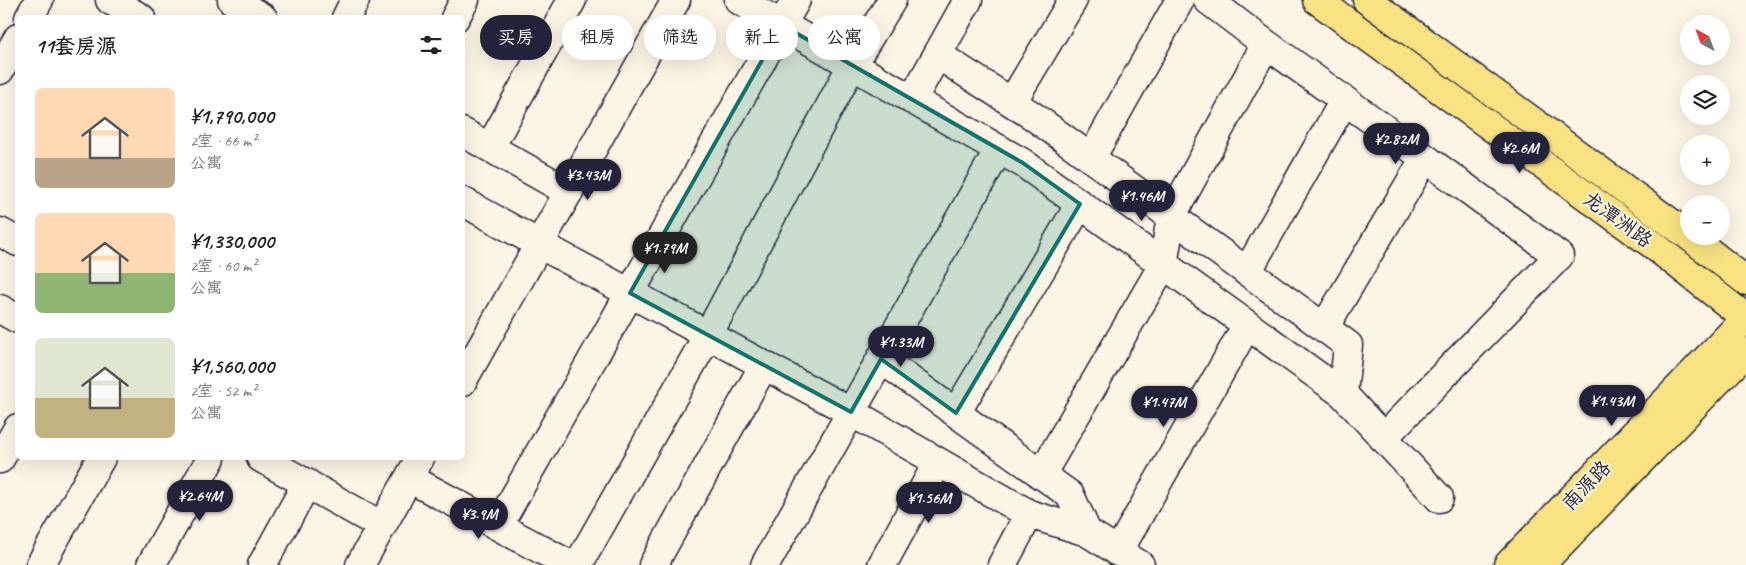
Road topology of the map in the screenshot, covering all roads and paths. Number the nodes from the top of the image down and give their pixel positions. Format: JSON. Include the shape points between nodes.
{"nodes":[{"id":1,"x":39,"y":0,"type":"edge"},
{"id":2,"x":110,"y":0,"type":"edge"},
{"id":3,"x":356,"y":0,"type":"edge"},
{"id":4,"x":465,"y":0,"type":"edge"},
{"id":5,"x":572,"y":0,"type":"edge"},
{"id":6,"x":676,"y":0,"type":"edge"},
{"id":7,"x":739,"y":0,"type":"edge"},
{"id":8,"x":796,"y":0,"type":"edge"},
{"id":9,"x":892,"y":0,"type":"edge"},
{"id":10,"x":968,"y":0,"type":"edge"},
{"id":11,"x":1073,"y":0,"type":"edge"},
{"id":12,"x":1180,"y":0,"type":"edge"},
{"id":13,"x":1208,"y":0,"type":"edge"},
{"id":14,"x":1317,"y":0,"type":"edge"},
{"id":15,"x":1367,"y":0,"type":"edge"},
{"id":16,"x":31,"y":15,"type":"edge"},
{"id":17,"x":135,"y":15,"type":"edge"},
{"id":18,"x":348,"y":15,"type":"edge"},
{"id":19,"x":457,"y":15,"type":"edge"},
{"id":20,"x":765,"y":15,"type":"edge"},
{"id":21,"x":788,"y":15,"type":"edge"},
{"id":22,"x":798,"y":34,"type":"edge"},
{"id":23,"x":15,"y":43,"type":"edge"},
{"id":24,"x":1266,"y":44,"type":"junction"},
{"id":25,"x":938,"y":55,"type":"junction"},
{"id":26,"x":762,"y":60,"type":"edge"},
{"id":27,"x":852,"y":65,"type":"junction"},
{"id":28,"x":0,"y":70,"type":"edge"},
{"id":29,"x":912,"y":100,"type":"junction"},
{"id":30,"x":1344,"y":101,"type":"junction"},
{"id":31,"x":1012,"y":102,"type":"junction"},
{"id":32,"x":465,"y":134,"type":"edge"},
{"id":33,"x":490,"y":147,"type":"junction"},
{"id":34,"x":999,"y":150,"type":"junction"},
{"id":35,"x":1091,"y":158,"type":"junction"},
{"id":36,"x":1425,"y":158,"type":"junction"},
{"id":37,"x":569,"y":192,"type":"junction"},
{"id":38,"x":465,"y":203,"type":"edge"},
{"id":39,"x":1080,"y":204,"type":"junction"},
{"id":40,"x":1170,"y":217,"type":"junction"},
{"id":41,"x":1680,"y":229,"type":"edge"},
{"id":42,"x":539,"y":244,"type":"junction"},
{"id":43,"x":1700,"y":245,"type":"edge"},
{"id":44,"x":1163,"y":265,"type":"junction"},
{"id":45,"x":1247,"y":272,"type":"junction"},
{"id":46,"x":1746,"y":281,"type":"edge"},
{"id":47,"x":630,"y":293,"type":"junction"},
{"id":48,"x":0,"y":308,"type":"edge"},
{"id":49,"x":15,"y":316,"type":"edge"},
{"id":50,"x":1746,"y":318,"type":"edge"},
{"id":51,"x":1247,"y":325,"type":"junction"},
{"id":52,"x":1324,"y":328,"type":"junction"},
{"id":53,"x":708,"y":335,"type":"junction"},
{"id":54,"x":1746,"y":352,"type":"edge"},
{"id":55,"x":881,"y":359,"type":"junction"},
{"id":56,"x":764,"y":365,"type":"junction"},
{"id":57,"x":465,"y":377,"type":"edge"},
{"id":58,"x":1342,"y":394,"type":"junction"},
{"id":59,"x":851,"y":412,"type":"junction"},
{"id":60,"x":956,"y":413,"type":"junction"},
{"id":61,"x":15,"y":433,"type":"edge"},
{"id":62,"x":1383,"y":438,"type":"junction"},
{"id":63,"x":0,"y":459,"type":"edge"},
{"id":64,"x":100,"y":460,"type":"edge"},
{"id":65,"x":210,"y":460,"type":"edge"},
{"id":66,"x":266,"y":460,"type":"edge"},
{"id":67,"x":938,"y":462,"type":"junction"},
{"id":68,"x":409,"y":465,"type":"edge"},
{"id":69,"x":1041,"y":475,"type":"junction"},
{"id":70,"x":307,"y":483,"type":"junction"},
{"id":71,"x":1439,"y":498,"type":"dead end"},
{"id":72,"x":1029,"y":514,"type":"junction"},
{"id":73,"x":382,"y":526,"type":"junction"},
{"id":74,"x":498,"y":526,"type":"junction"},
{"id":75,"x":1087,"y":532,"type":"junction"},
{"id":76,"x":1127,"y":560,"type":"edge"},
{"id":77,"x":40,"y":565,"type":"edge"},
{"id":78,"x":151,"y":565,"type":"edge"},
{"id":79,"x":262,"y":565,"type":"edge"},
{"id":80,"x":360,"y":565,"type":"edge"},
{"id":81,"x":570,"y":565,"type":"edge"},
{"id":82,"x":578,"y":565,"type":"edge"},
{"id":83,"x":653,"y":565,"type":"edge"},
{"id":84,"x":765,"y":565,"type":"edge"},
{"id":85,"x":882,"y":565,"type":"edge"},
{"id":86,"x":1002,"y":565,"type":"edge"},
{"id":87,"x":1508,"y":565,"type":"edge"},
{"id":88,"x":1540,"y":565,"type":"edge"}],
"edges":[{"from":1,"to":16,"type":"street"},
{"from":2,"to":17,"type":"street"},
{"from":3,"to":18,"type":"street"},
{"from":4,"to":19,"type":"street"},
{"from":5,"to":33,"type":"street"},
{"from":6,"to":37,"type":"street"},
{"from":7,"to":20,"type":"street"},
{"from":8,"to":21,"type":"street"},
{"from":9,"to":27,"type":"street"},
{"from":10,"to":25,"type":"street"},
{"from":11,"to":31,"type":"street"},
{"from":12,"to":35,"type":"street"},
{"from":13,"to":24,"type":"street"},
{"from":14,"to":50,"type":"main road","name":"龙潭洲路","via":[[1652,244]]},
{"from":15,"to":41,"type":"main road","name":"龙潭洲路"},
{"from":22,"to":27,"type":"street"},
{"from":23,"to":28,"type":"street"},
{"from":24,"to":30,"type":"street"},
{"from":24,"to":40,"type":"street"},
{"from":25,"to":29,"type":"street"},
{"from":25,"to":31,"type":"street"},
{"from":26,"to":47,"type":"street"},
{"from":27,"to":29,"type":"street"},
{"from":27,"to":53,"type":"street"},
{"from":29,"to":34,"type":"street"},
{"from":30,"to":36,"type":"street"},
{"from":30,"to":45,"type":"street"},
{"from":31,"to":35,"type":"street"},
{"from":32,"to":33,"type":"street"},
{"from":33,"to":37,"type":"street"},
{"from":34,"to":39,"type":"street"},
{"from":34,"to":55,"type":"street"},
{"from":35,"to":40,"type":"street"},
{"from":36,"to":52,"type":"street"},
{"from":36,"to":62,"type":"street","via":[[1559,256]]},
{"from":37,"to":42,"type":"street"},
{"from":38,"to":42,"type":"street"},
{"from":39,"to":44,"type":"street"},
{"from":39,"to":60,"type":"street"},
{"from":40,"to":44,"type":"street"},
{"from":40,"to":45,"type":"street"},
{"from":42,"to":47,"type":"street"},
{"from":42,"to":57,"type":"street"},
{"from":43,"to":46,"type":"main road","name":"龙潭洲路"},
{"from":44,"to":51,"type":"street"},
{"from":44,"to":69,"type":"street"},
{"from":45,"to":52,"type":"street"},
{"from":47,"to":53,"type":"street"},
{"from":47,"to":74,"type":"street"},
{"from":48,"to":49,"type":"street"},
{"from":50,"to":87,"type":"main road","name":"南源路"},
{"from":51,"to":58,"type":"street"},
{"from":51,"to":76,"type":"street"},
{"from":52,"to":58,"type":"street","via":[[1348,345]]},
{"from":53,"to":56,"type":"street"},
{"from":53,"to":82,"type":"street"},
{"from":54,"to":88,"type":"main road","name":"南源路"},
{"from":55,"to":59,"type":"street"},
{"from":55,"to":60,"type":"street"},
{"from":56,"to":59,"type":"street"},
{"from":56,"to":83,"type":"street"},
{"from":58,"to":62,"type":"street"},
{"from":59,"to":67,"type":"street"},
{"from":59,"to":84,"type":"street"},
{"from":60,"to":69,"type":"street"},
{"from":61,"to":63,"type":"street"},
{"from":62,"to":71,"type":"street"},
{"from":64,"to":77,"type":"street"},
{"from":65,"to":78,"type":"street"},
{"from":66,"to":70,"type":"street"},
{"from":67,"to":72,"type":"street"},
{"from":67,"to":85,"type":"street"},
{"from":68,"to":73,"type":"street"},
{"from":68,"to":74,"type":"street"},
{"from":69,"to":75,"type":"street","via":[[1070,495]]},
{"from":70,"to":73,"type":"street"},
{"from":70,"to":79,"type":"street"},
{"from":72,"to":75,"type":"street"},
{"from":72,"to":86,"type":"street"},
{"from":73,"to":80,"type":"street"},
{"from":74,"to":81,"type":"street"},
{"from":75,"to":76,"type":"street"}]}
